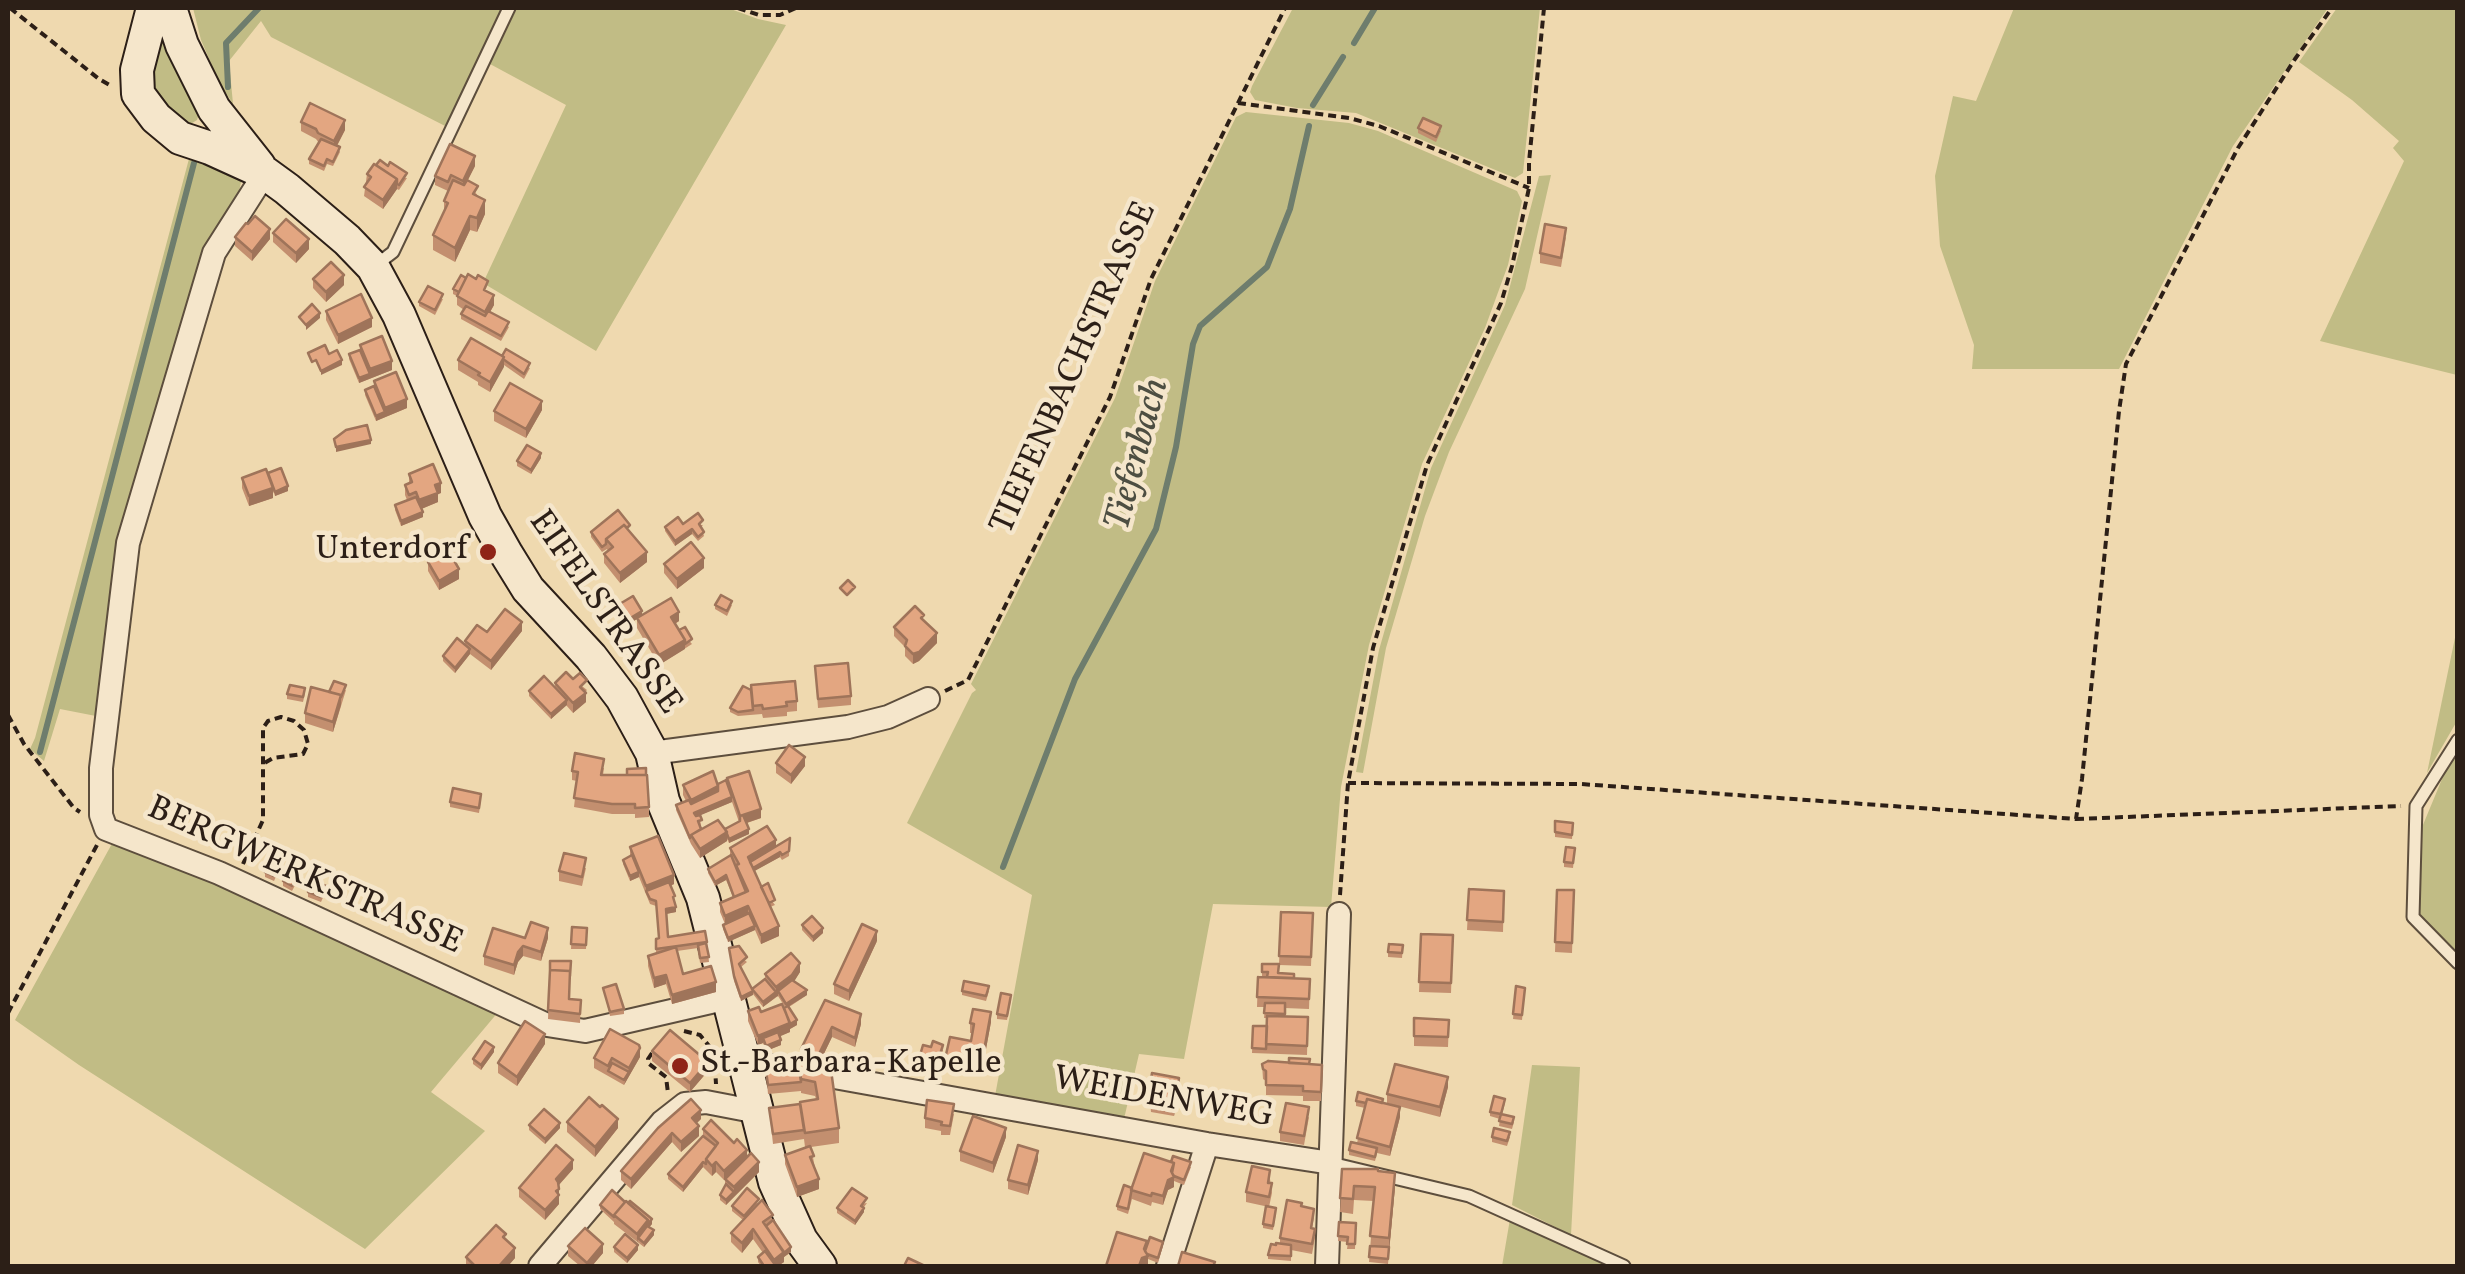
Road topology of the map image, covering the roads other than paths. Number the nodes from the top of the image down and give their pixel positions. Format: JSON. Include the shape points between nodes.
{"nodes":[{"id":1,"x":508,"y":8,"type":"edge"},
{"id":2,"x":156,"y":14,"type":"edge"},
{"id":3,"x":214,"y":108,"type":"junction"},
{"id":4,"x":180,"y":138,"type":"junction"},
{"id":5,"x":264,"y":173,"type":"junction"},
{"id":6,"x":373,"y":267,"type":"junction"},
{"id":7,"x":928,"y":700,"type":"road end"},
{"id":8,"x":2458,"y":740,"type":"edge"},
{"id":9,"x":652,"y":753,"type":"junction"},
{"id":10,"x":1339,"y":914,"type":"road end"},
{"id":11,"x":2458,"y":963,"type":"edge"},
{"id":12,"x":728,"y":998,"type":"junction"},
{"id":13,"x":747,"y":1066,"type":"junction"},
{"id":14,"x":758,"y":1112,"type":"junction"},
{"id":15,"x":1208,"y":1144,"type":"junction"},
{"id":16,"x":1332,"y":1163,"type":"junction"},
{"id":17,"x":540,"y":1266,"type":"edge"},
{"id":18,"x":820,"y":1266,"type":"edge"},
{"id":19,"x":1168,"y":1266,"type":"edge"},
{"id":20,"x":1327,"y":1266,"type":"edge"},
{"id":21,"x":1624,"y":1266,"type":"edge"}],
"edges":[{"from":1,"to":6,"type":"lane","via":[[393,252]]},
{"from":2,"to":3,"type":"street","via":[[182,45]]},
{"from":2,"to":4,"type":"street","via":[[137,70],[138,94]]},
{"from":3,"to":4,"type":"street","via":[[204,134]]},
{"from":3,"to":5,"type":"street"},
{"from":4,"to":5,"type":"street"},
{"from":5,"to":6,"type":"street","name":"EIFELSTRASSE"},
{"from":5,"to":12,"type":"street","name":"BERGWERKSTRASSE","via":[[214,253],[128,543],[101,768],[106,830],[243,884],[546,1026],[586,1032]]},
{"from":6,"to":9,"type":"street","name":"EIFELSTRASSE","via":[[507,555],[622,698]]},
{"from":7,"to":9,"type":"street","via":[[848,727]]},
{"from":8,"to":11,"type":"lane","via":[[2416,806],[2412,916]]},
{"from":9,"to":12,"type":"street","name":"EIFELSTRASSE","via":[[663,801],[703,898]]},
{"from":10,"to":16,"type":"street"},
{"from":12,"to":13,"type":"street","name":"EIFELSTRASSE"},
{"from":13,"to":14,"type":"street","name":"EIFELSTRASSE"},
{"from":13,"to":15,"type":"street","name":"WEIDENWEG"},
{"from":14,"to":17,"type":"street","via":[[684,1104]]},
{"from":14,"to":18,"type":"street","name":"EIFELSTRASSE","via":[[775,1182]]},
{"from":15,"to":16,"type":"street","name":"WEIDENWEG"},
{"from":15,"to":19,"type":"street"},
{"from":16,"to":20,"type":"street"},
{"from":16,"to":21,"type":"lane","via":[[1469,1196]]}]}
